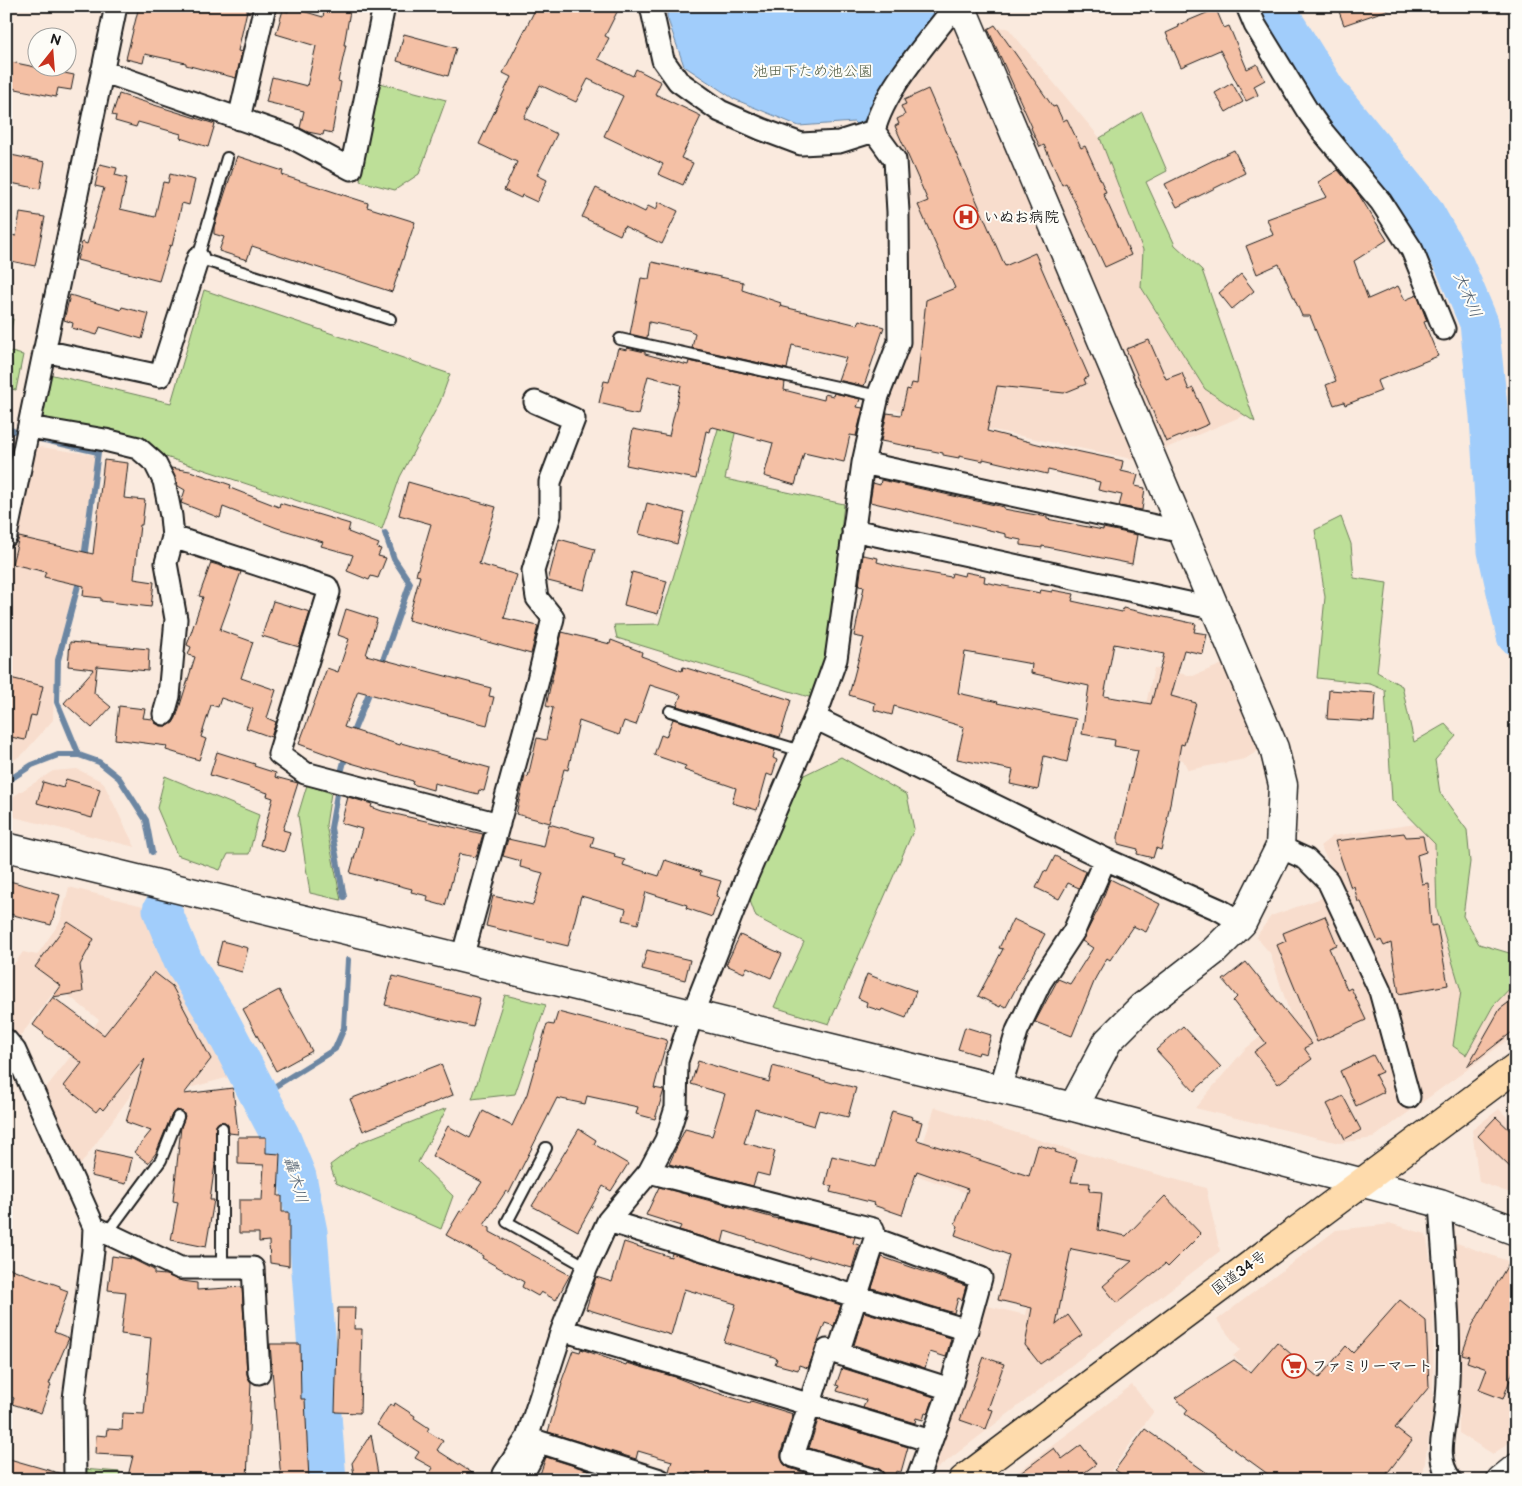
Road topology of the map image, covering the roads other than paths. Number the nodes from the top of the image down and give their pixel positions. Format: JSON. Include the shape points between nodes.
{"nodes":[{"id":1,"x":116,"y":6,"type":"edge"},
{"id":2,"x":265,"y":6,"type":"edge"},
{"id":3,"x":384,"y":6,"type":"edge"},
{"id":4,"x":651,"y":6,"type":"edge"},
{"id":5,"x":954,"y":6,"type":"edge"},
{"id":6,"x":961,"y":6,"type":"edge"},
{"id":7,"x":1246,"y":6,"type":"edge"},
{"id":8,"x":102,"y":70,"type":"junction"},
{"id":9,"x":239,"y":118,"type":"junction"},
{"id":10,"x":874,"y":130,"type":"junction"},
{"id":11,"x":227,"y":158,"type":"dead end"},
{"id":12,"x":198,"y":258,"type":"junction"},
{"id":13,"x":390,"y":319,"type":"dead end"},
{"id":14,"x":1444,"y":330,"type":"dead end"},
{"id":15,"x":620,"y":339,"type":"dead end"},
{"id":16,"x":44,"y":351,"type":"junction"},
{"id":17,"x":878,"y":396,"type":"junction"},
{"id":18,"x":535,"y":402,"type":"dead end"},
{"id":19,"x":29,"y":428,"type":"junction"},
{"id":20,"x":862,"y":463,"type":"junction"},
{"id":21,"x":853,"y":530,"type":"junction"},
{"id":22,"x":1183,"y":532,"type":"junction"},
{"id":23,"x":6,"y":536,"type":"edge"},
{"id":24,"x":173,"y":537,"type":"junction"},
{"id":25,"x":1216,"y":609,"type":"junction"},
{"id":26,"x":670,"y":711,"type":"dead end"},
{"id":27,"x":164,"y":714,"type":"dead end"},
{"id":28,"x":815,"y":718,"type":"junction"},
{"id":29,"x":801,"y":751,"type":"junction"},
{"id":30,"x":499,"y":824,"type":"junction"},
{"id":31,"x":6,"y":847,"type":"edge"},
{"id":32,"x":1280,"y":847,"type":"junction"},
{"id":33,"x":1105,"y":859,"type":"junction"},
{"id":34,"x":1242,"y":923,"type":"junction"},
{"id":35,"x":462,"y":958,"type":"junction"},
{"id":36,"x":692,"y":1015,"type":"junction"},
{"id":37,"x":6,"y":1040,"type":"edge"},
{"id":38,"x":1516,"y":1067,"type":"edge"},
{"id":39,"x":1000,"y":1089,"type":"junction"},
{"id":40,"x":1409,"y":1097,"type":"dead end"},
{"id":41,"x":1073,"y":1107,"type":"junction"},
{"id":42,"x":178,"y":1117,"type":"dead end"},
{"id":43,"x":222,"y":1128,"type":"dead end"},
{"id":44,"x":546,"y":1148,"type":"dead end"},
{"id":45,"x":649,"y":1172,"type":"junction"},
{"id":46,"x":1364,"y":1182,"type":"junction"},
{"id":47,"x":1440,"y":1203,"type":"junction"},
{"id":48,"x":608,"y":1221,"type":"junction"},
{"id":49,"x":100,"y":1230,"type":"junction"},
{"id":50,"x":1516,"y":1231,"type":"edge"},
{"id":51,"x":875,"y":1239,"type":"junction"},
{"id":52,"x":587,"y":1267,"type":"junction"},
{"id":53,"x":222,"y":1268,"type":"junction"},
{"id":54,"x":856,"y":1296,"type":"junction"},
{"id":55,"x":562,"y":1330,"type":"junction"},
{"id":56,"x":967,"y":1330,"type":"junction"},
{"id":57,"x":838,"y":1353,"type":"junction"},
{"id":58,"x":259,"y":1373,"type":"dead end"},
{"id":59,"x":950,"y":1389,"type":"junction"},
{"id":60,"x":809,"y":1404,"type":"junction"},
{"id":61,"x":533,"y":1440,"type":"junction"},
{"id":62,"x":931,"y":1441,"type":"junction"},
{"id":63,"x":1516,"y":1468,"type":"edge"},
{"id":64,"x":75,"y":1480,"type":"edge"},
{"id":65,"x":506,"y":1480,"type":"edge"},
{"id":66,"x":523,"y":1480,"type":"edge"},
{"id":67,"x":660,"y":1480,"type":"edge"},
{"id":68,"x":874,"y":1480,"type":"edge"},
{"id":69,"x":917,"y":1480,"type":"edge"},
{"id":70,"x":963,"y":1480,"type":"edge"},
{"id":71,"x":1451,"y":1480,"type":"edge"},
{"id":72,"x":1501,"y":1480,"type":"edge"}],
"edges":[{"from":1,"to":8,"type":"street"},
{"from":2,"to":9,"type":"street"},
{"from":3,"to":9,"type":"street","via":[[352,169],[289,136]]},
{"from":4,"to":10,"type":"street","via":[[663,60],[678,81],[720,111],[801,144],[839,142]]},
{"from":5,"to":10,"type":"street","via":[[898,82],[877,118]]},
{"from":6,"to":22,"type":"street"},
{"from":7,"to":14,"type":"street","via":[[1307,110],[1382,202],[1412,250]]},
{"from":8,"to":9,"type":"street"},
{"from":8,"to":16,"type":"street"},
{"from":10,"to":17,"type":"street","via":[[895,160],[900,293],[899,342]]},
{"from":11,"to":12,"type":"lane"},
{"from":12,"to":13,"type":"lane"},
{"from":12,"to":16,"type":"street","via":[[160,376]]},
{"from":15,"to":17,"type":"lane"},
{"from":16,"to":19,"type":"street"},
{"from":17,"to":20,"type":"street"},
{"from":18,"to":30,"type":"street","via":[[574,419],[550,482],[550,515],[533,570],[537,598],[553,618]]},
{"from":19,"to":23,"type":"street"},
{"from":19,"to":24,"type":"street","via":[[138,448],[155,463],[164,481]]},
{"from":20,"to":21,"type":"street"},
{"from":20,"to":22,"type":"street"},
{"from":21,"to":25,"type":"street"},
{"from":21,"to":28,"type":"street","via":[[836,659]]},
{"from":22,"to":25,"type":"street"},
{"from":24,"to":27,"type":"street","via":[[166,563],[176,619]]},
{"from":24,"to":30,"type":"street","via":[[327,588],[329,592],[279,754],[305,773]]},
{"from":25,"to":32,"type":"street","via":[[1274,748],[1283,784]]},
{"from":26,"to":29,"type":"lane"},
{"from":28,"to":29,"type":"street"},
{"from":28,"to":33,"type":"street"},
{"from":29,"to":36,"type":"street"},
{"from":30,"to":35,"type":"street"},
{"from":31,"to":35,"type":"street"},
{"from":32,"to":34,"type":"street"},
{"from":32,"to":40,"type":"street","via":[[1306,859],[1328,881],[1380,991]]},
{"from":33,"to":34,"type":"street"},
{"from":33,"to":39,"type":"street","via":[[1074,931],[1040,983],[1017,1031]]},
{"from":34,"to":41,"type":"street","via":[[1214,951],[1142,1007],[1108,1041]]},
{"from":35,"to":36,"type":"street"},
{"from":36,"to":39,"type":"street"},
{"from":36,"to":45,"type":"street","via":[[677,1061],[676,1108],[666,1140]]},
{"from":37,"to":49,"type":"street","via":[[15,1051]]},
{"from":38,"to":46,"type":"highway","name":"国道34号"},
{"from":39,"to":41,"type":"street"},
{"from":41,"to":46,"type":"street"},
{"from":42,"to":49,"type":"lane","via":[[161,1160]]},
{"from":43,"to":53,"type":"lane"},
{"from":44,"to":52,"type":"lane","via":[[507,1222]]},
{"from":45,"to":48,"type":"street"},
{"from":45,"to":51,"type":"street","via":[[873,1229]]},
{"from":46,"to":47,"type":"street"},
{"from":46,"to":70,"type":"highway","name":"国道34号"},
{"from":47,"to":50,"type":"street"},
{"from":47,"to":71,"type":"street","via":[[1448,1336],[1441,1462]]},
{"from":48,"to":52,"type":"street"},
{"from":48,"to":54,"type":"street"},
{"from":49,"to":53,"type":"street","via":[[180,1268]]},
{"from":49,"to":64,"type":"street","via":[[93,1251],[74,1399]]},
{"from":51,"to":54,"type":"street"},
{"from":51,"to":56,"type":"street","via":[[982,1278]]},
{"from":52,"to":55,"type":"street"},
{"from":53,"to":58,"type":"street","via":[[253,1268]]},
{"from":54,"to":56,"type":"street"},
{"from":54,"to":57,"type":"street"},
{"from":55,"to":60,"type":"street"},
{"from":55,"to":61,"type":"street"},
{"from":56,"to":59,"type":"street"},
{"from":57,"to":59,"type":"street"},
{"from":57,"to":60,"type":"street","via":[[827,1350]]},
{"from":59,"to":62,"type":"street"},
{"from":60,"to":62,"type":"street"},
{"from":60,"to":68,"type":"street","via":[[794,1456]]},
{"from":61,"to":65,"type":"street","via":[[504,1474]]},
{"from":61,"to":66,"type":"street"},
{"from":61,"to":67,"type":"street"},
{"from":62,"to":69,"type":"street"},
{"from":63,"to":72,"type":"street"}]}
